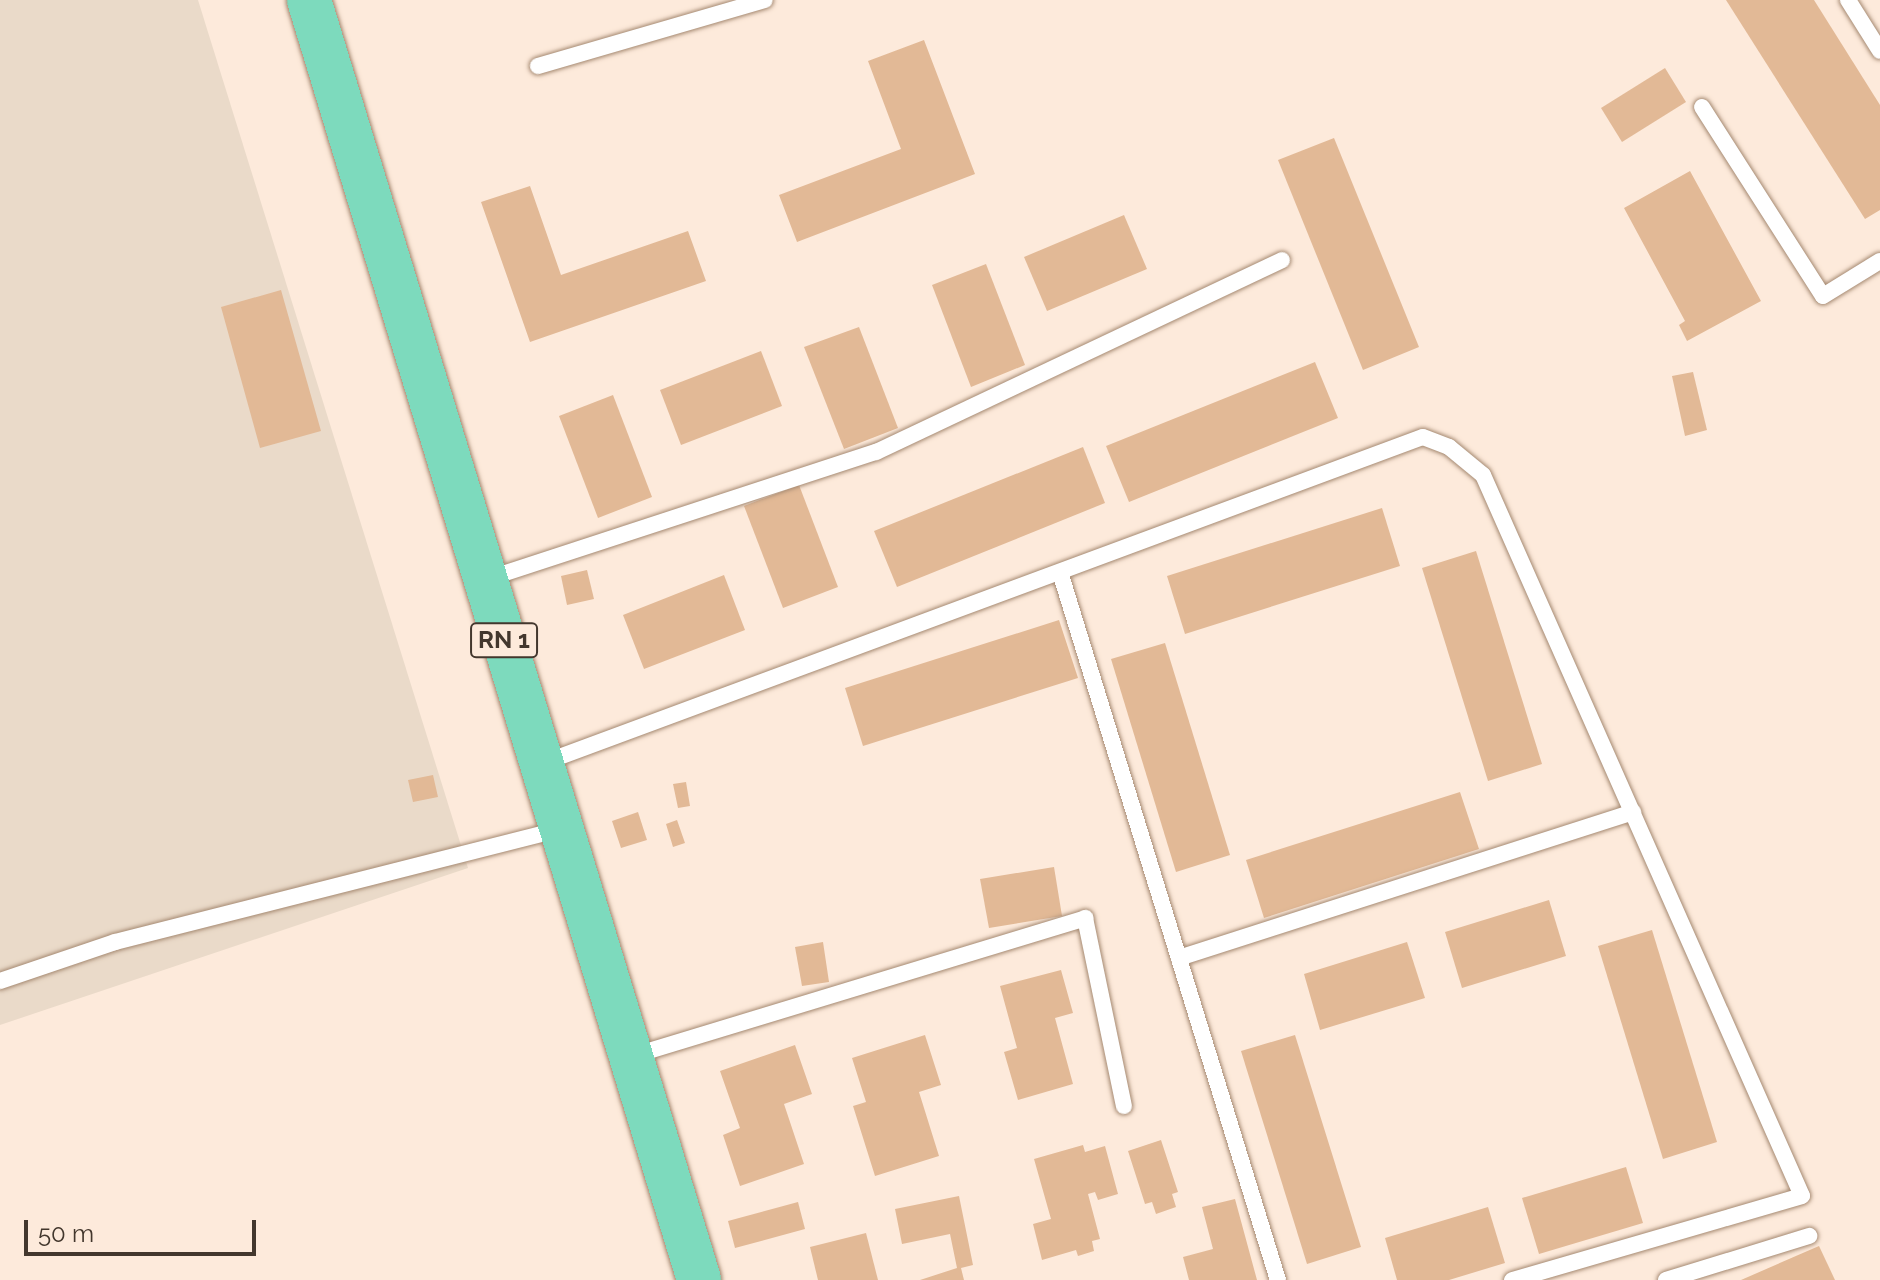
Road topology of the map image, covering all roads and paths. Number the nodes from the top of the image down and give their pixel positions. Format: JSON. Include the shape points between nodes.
{"nodes":[{"id":1,"x":289,"y":0,"type":"edge"},
{"id":2,"x":309,"y":0,"type":"edge"},
{"id":3,"x":765,"y":0,"type":"edge"},
{"id":4,"x":1848,"y":0,"type":"edge"},
{"id":5,"x":1880,"y":51,"type":"edge"},
{"id":6,"x":538,"y":66,"type":"dead end"},
{"id":7,"x":1702,"y":107,"type":"dead end"},
{"id":8,"x":1282,"y":260,"type":"dead end"},
{"id":9,"x":1880,"y":261,"type":"edge"},
{"id":10,"x":1060,"y":572,"type":"junction"},
{"id":11,"x":486,"y":580,"type":"junction"},
{"id":12,"x":542,"y":764,"type":"junction"},
{"id":13,"x":1633,"y":812,"type":"junction"},
{"id":14,"x":542,"y":834,"type":"junction"},
{"id":15,"x":1179,"y":958,"type":"junction"},
{"id":16,"x":0,"y":981,"type":"edge"},
{"id":17,"x":630,"y":1056,"type":"junction"},
{"id":18,"x":1124,"y":1106,"type":"dead end"},
{"id":19,"x":1809,"y":1236,"type":"dead end"},
{"id":20,"x":1676,"y":1279,"type":"edge"},
{"id":21,"x":677,"y":1280,"type":"edge"},
{"id":22,"x":699,"y":1280,"type":"edge"},
{"id":23,"x":1278,"y":1280,"type":"edge"},
{"id":24,"x":1512,"y":1280,"type":"edge"}],
"edges":[{"from":1,"to":14,"type":"main road","number":"RN 1"},
{"from":2,"to":11,"type":"main road","number":"RN 1"},
{"from":3,"to":6,"type":"lane"},
{"from":4,"to":5,"type":"lane"},
{"from":7,"to":9,"type":"lane","via":[[1823,296]]},
{"from":8,"to":11,"type":"lane","via":[[876,452]]},
{"from":10,"to":12,"type":"lane"},
{"from":10,"to":13,"type":"lane","via":[[1423,437],[1449,447],[1483,475]]},
{"from":10,"to":15,"type":"lane"},
{"from":11,"to":12,"type":"main road","number":"RN 1"},
{"from":12,"to":17,"type":"main road","number":"RN 1"},
{"from":13,"to":15,"type":"lane"},
{"from":13,"to":24,"type":"lane","via":[[1802,1196]]},
{"from":14,"to":16,"type":"lane","via":[[115,942]]},
{"from":14,"to":21,"type":"main road","number":"RN 1"},
{"from":15,"to":23,"type":"lane"},
{"from":17,"to":18,"type":"lane","via":[[1085,918]]},
{"from":17,"to":22,"type":"main road","number":"RN 1"},
{"from":19,"to":20,"type":"lane"}]}
